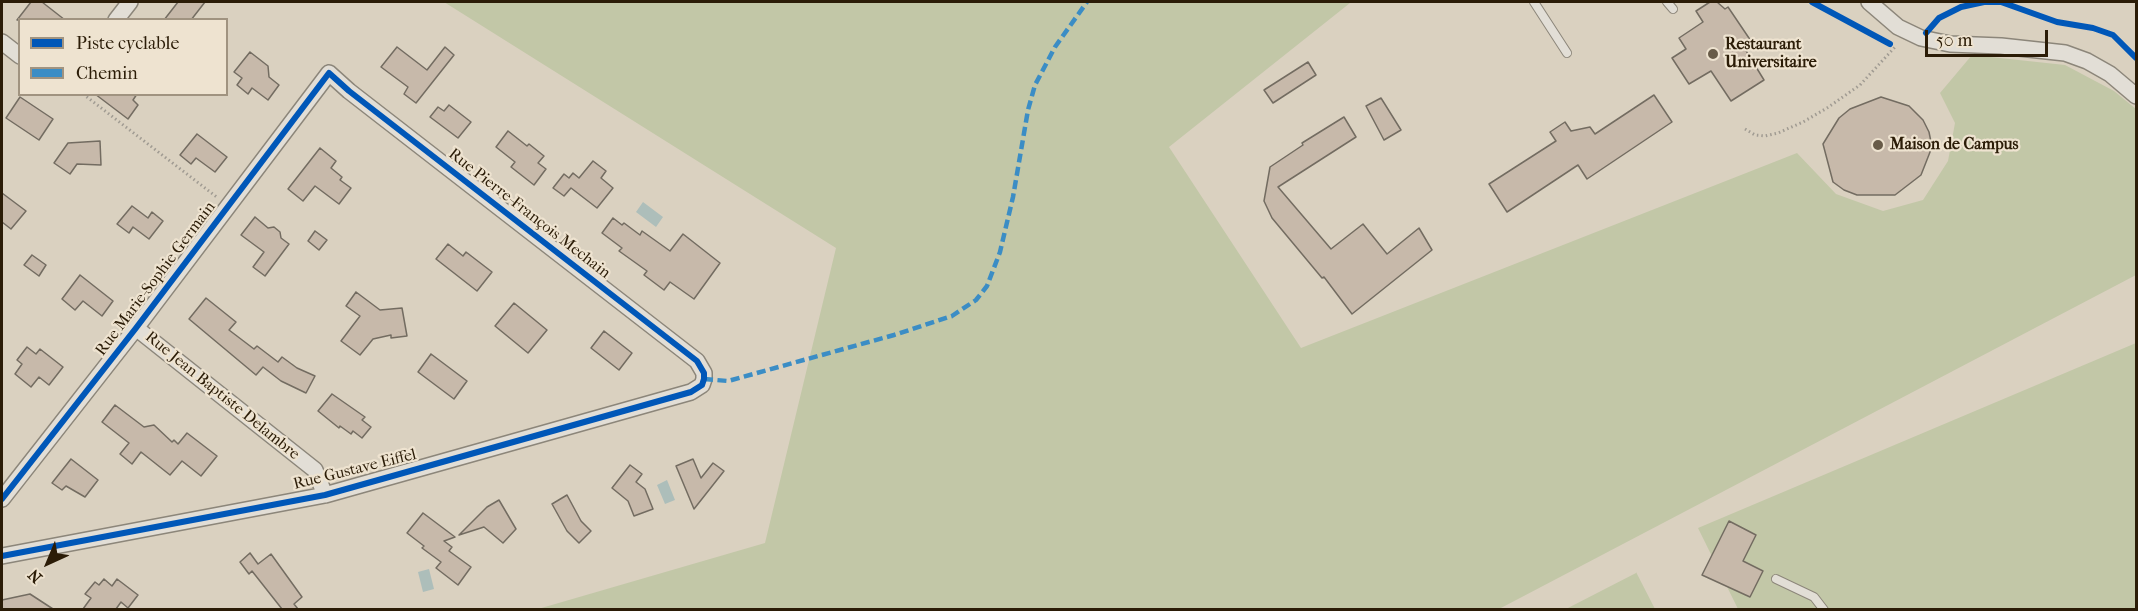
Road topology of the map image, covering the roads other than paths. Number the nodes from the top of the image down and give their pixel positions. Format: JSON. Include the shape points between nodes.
{"nodes":[{"id":1,"x":130,"y":2,"type":"edge"},
{"id":2,"x":1534,"y":2,"type":"edge"},
{"id":3,"x":1667,"y":2,"type":"edge"},
{"id":4,"x":1869,"y":2,"type":"edge"},
{"id":5,"x":1673,"y":9,"type":"dead end"},
{"id":6,"x":118,"y":18,"type":"edge"},
{"id":7,"x":2,"y":42,"type":"edge"},
{"id":8,"x":1567,"y":53,"type":"dead end"},
{"id":9,"x":18,"y":54,"type":"edge"},
{"id":10,"x":329,"y":73,"type":"joint"},
{"id":11,"x":2136,"y":96,"type":"edge"},
{"id":12,"x":136,"y":328,"type":"junction"},
{"id":13,"x":704,"y":380,"type":"joint"},
{"id":14,"x":325,"y":495,"type":"junction"},
{"id":15,"x":2,"y":499,"type":"edge"},
{"id":16,"x":2,"y":556,"type":"edge"},
{"id":17,"x":1776,"y":579,"type":"dead end"},
{"id":18,"x":1824,"y":609,"type":"edge"}],
"edges":[{"from":1,"to":6,"type":"street"},
{"from":2,"to":8,"type":"lane"},
{"from":3,"to":5,"type":"lane"},
{"from":4,"to":11,"type":"street","via":[[1898,27],[1921,39],[2065,53],[2110,74]]},
{"from":7,"to":9,"type":"street"},
{"from":10,"to":12,"type":"street","name":"Rue Marie-Sophie Germain"},
{"from":10,"to":13,"type":"street","name":"Rue Pierre-François Mechain","via":[[697,361]]},
{"from":12,"to":14,"type":"street","name":"Rue Jean Baptiste Delambre","via":[[315,470]]},
{"from":12,"to":15,"type":"street","name":"Rue Marie-Sophie Germain"},
{"from":13,"to":14,"type":"street","name":"Rue Gustave Eiffel","via":[[697,389],[679,396]]},
{"from":14,"to":16,"type":"street","name":"Rue Gustave Eiffel"},
{"from":17,"to":18,"type":"lane","via":[[1814,597]]}]}
